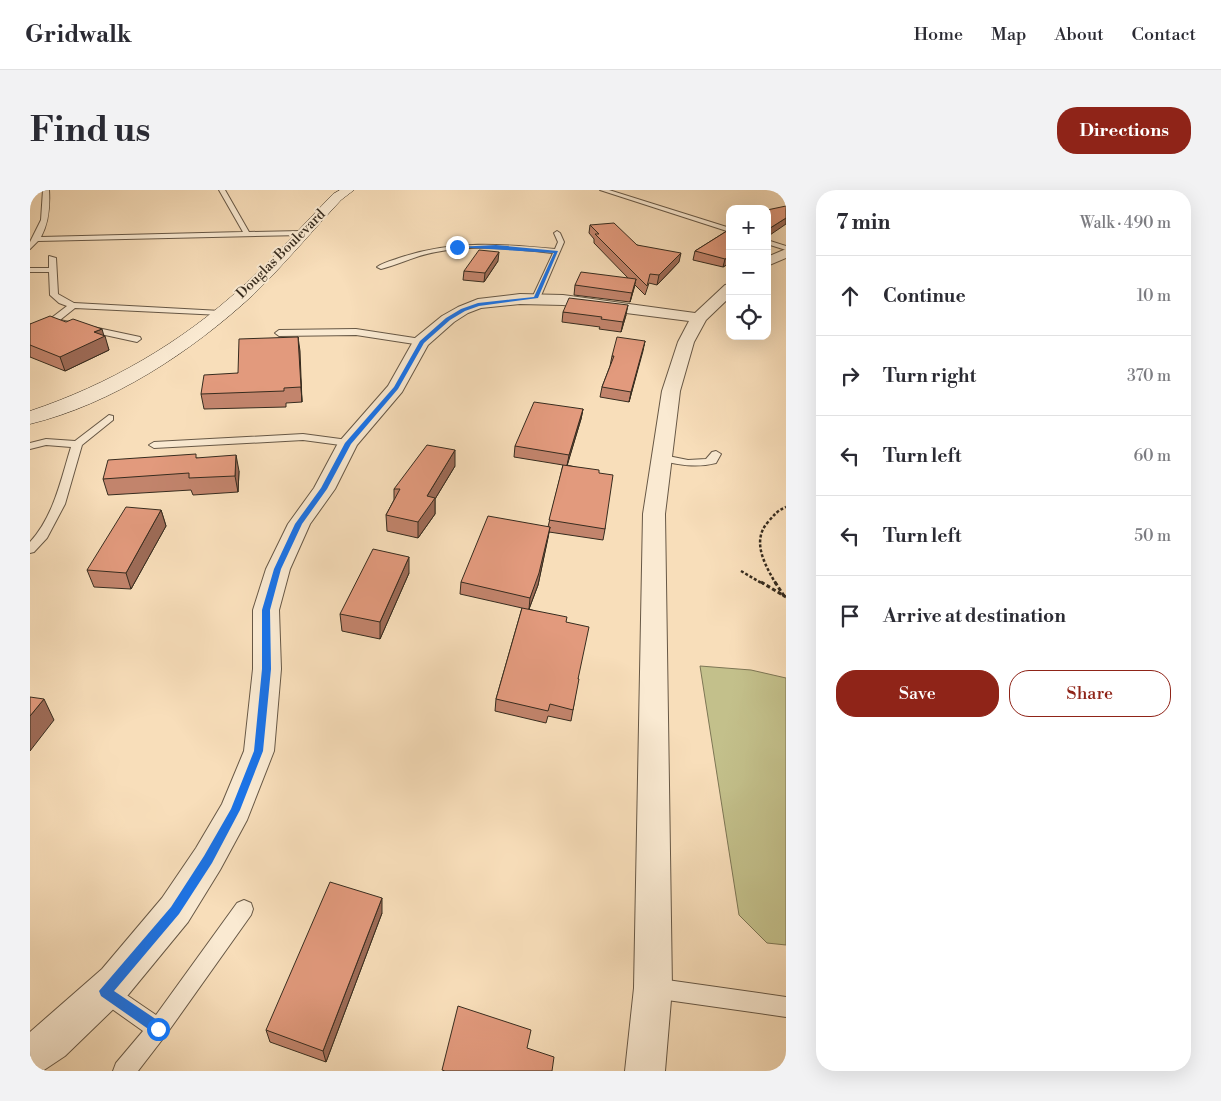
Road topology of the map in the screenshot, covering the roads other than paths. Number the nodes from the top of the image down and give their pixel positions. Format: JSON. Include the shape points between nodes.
{"nodes":[{"id":1,"x":46,"y":190,"type":"edge"},
{"id":2,"x":222,"y":190,"type":"edge"},
{"id":3,"x":348,"y":190,"type":"edge"},
{"id":4,"x":609,"y":191,"type":"edge"},
{"id":5,"x":682,"y":206,"type":"dead end"},
{"id":6,"x":666,"y":210,"type":"junction"},
{"id":7,"x":726,"y":229,"type":"edge"},
{"id":8,"x":302,"y":233,"type":"junction"},
{"id":9,"x":557,"y":233,"type":"dead end"},
{"id":10,"x":247,"y":234,"type":"junction"},
{"id":11,"x":37,"y":239,"type":"junction"},
{"id":12,"x":771,"y":243,"type":"edge"},
{"id":13,"x":30,"y":247,"type":"edge"},
{"id":14,"x":786,"y":248,"type":"edge"},
{"id":15,"x":557,"y":252,"type":"junction"},
{"id":16,"x":786,"y":252,"type":"edge"},
{"id":17,"x":52,"y":258,"type":"dead end"},
{"id":18,"x":771,"y":260,"type":"edge"},
{"id":19,"x":382,"y":267,"type":"dead end"},
{"id":20,"x":30,"y":270,"type":"edge"},
{"id":21,"x":53,"y":270,"type":"junction"},
{"id":22,"x":726,"y":292,"type":"edge"},
{"id":23,"x":536,"y":298,"type":"junction"},
{"id":24,"x":73,"y":305,"type":"junction"},
{"id":25,"x":221,"y":313,"type":"junction"},
{"id":26,"x":699,"y":318,"type":"junction"},
{"id":27,"x":279,"y":333,"type":"dead end"},
{"id":28,"x":137,"y":339,"type":"dead end"},
{"id":29,"x":422,"y":342,"type":"junction"},
{"id":30,"x":30,"y":418,"type":"edge"},
{"id":31,"x":109,"y":418,"type":"dead end"},
{"id":32,"x":348,"y":443,"type":"junction"},
{"id":33,"x":77,"y":444,"type":"junction"},
{"id":34,"x":154,"y":445,"type":"dead end"},
{"id":35,"x":30,"y":446,"type":"edge"},
{"id":36,"x":716,"y":454,"type":"dead end"},
{"id":37,"x":663,"y":458,"type":"junction"},
{"id":38,"x":30,"y":549,"type":"edge"},
{"id":39,"x":244,"y":909,"type":"dead end"},
{"id":40,"x":653,"y":988,"type":"junction"},
{"id":41,"x":105,"y":991,"type":"junction"},
{"id":42,"x":786,"y":1007,"type":"edge"},
{"id":43,"x":158,"y":1029,"type":"junction"},
{"id":44,"x":30,"y":1056,"type":"edge"},
{"id":45,"x":124,"y":1071,"type":"edge"},
{"id":46,"x":645,"y":1071,"type":"edge"}],
"edges":[{"from":1,"to":11,"type":"lane","via":[[47,216]]},
{"from":2,"to":10,"type":"lane"},
{"from":3,"to":8,"type":"street","name":"Douglas Boulevard"},
{"from":4,"to":6,"type":"lane"},
{"from":5,"to":6,"type":"lane"},
{"from":6,"to":7,"type":"lane"},
{"from":8,"to":10,"type":"lane"},
{"from":8,"to":25,"type":"street","name":"Douglas Boulevard","via":[[271,268]]},
{"from":9,"to":15,"type":"lane","via":[[561,242]]},
{"from":10,"to":11,"type":"lane"},
{"from":11,"to":13,"type":"lane"},
{"from":12,"to":14,"type":"lane"},
{"from":15,"to":19,"type":"lane","via":[[496,246],[457,247],[436,250]]},
{"from":15,"to":23,"type":"lane"},
{"from":16,"to":18,"type":"street"},
{"from":17,"to":21,"type":"lane"},
{"from":20,"to":21,"type":"lane"},
{"from":21,"to":24,"type":"lane","via":[[54,295]]},
{"from":22,"to":26,"type":"street"},
{"from":23,"to":26,"type":"street"},
{"from":23,"to":29,"type":"street","via":[[478,304],[448,319]]},
{"from":24,"to":25,"type":"lane"},
{"from":24,"to":28,"type":"lane","via":[[53,321]]},
{"from":25,"to":30,"type":"street","name":"Douglas Boulevard","via":[[172,350],[117,383],[52,412]]},
{"from":26,"to":37,"type":"street","via":[[686,342],[671,391]]},
{"from":27,"to":29,"type":"lane","via":[[356,332]]},
{"from":29,"to":32,"type":"street","via":[[396,388]]},
{"from":31,"to":33,"type":"lane"},
{"from":32,"to":34,"type":"lane","via":[[303,438]]},
{"from":32,"to":41,"type":"street","via":[[324,489],[299,524],[278,569],[266,610],[266,669],[259,751],[236,810],[175,910]]},
{"from":33,"to":35,"type":"lane","via":[[46,442]]},
{"from":33,"to":38,"type":"lane","via":[[59,504],[43,535]]},
{"from":36,"to":37,"type":"lane","via":[[712,461],[703,464]]},
{"from":37,"to":40,"type":"street","via":[[654,514]]},
{"from":39,"to":43,"type":"lane"},
{"from":40,"to":42,"type":"lane"},
{"from":40,"to":46,"type":"street"},
{"from":41,"to":43,"type":"lane"},
{"from":41,"to":44,"type":"street","via":[[51,1042]]},
{"from":43,"to":45,"type":"lane"}]}
